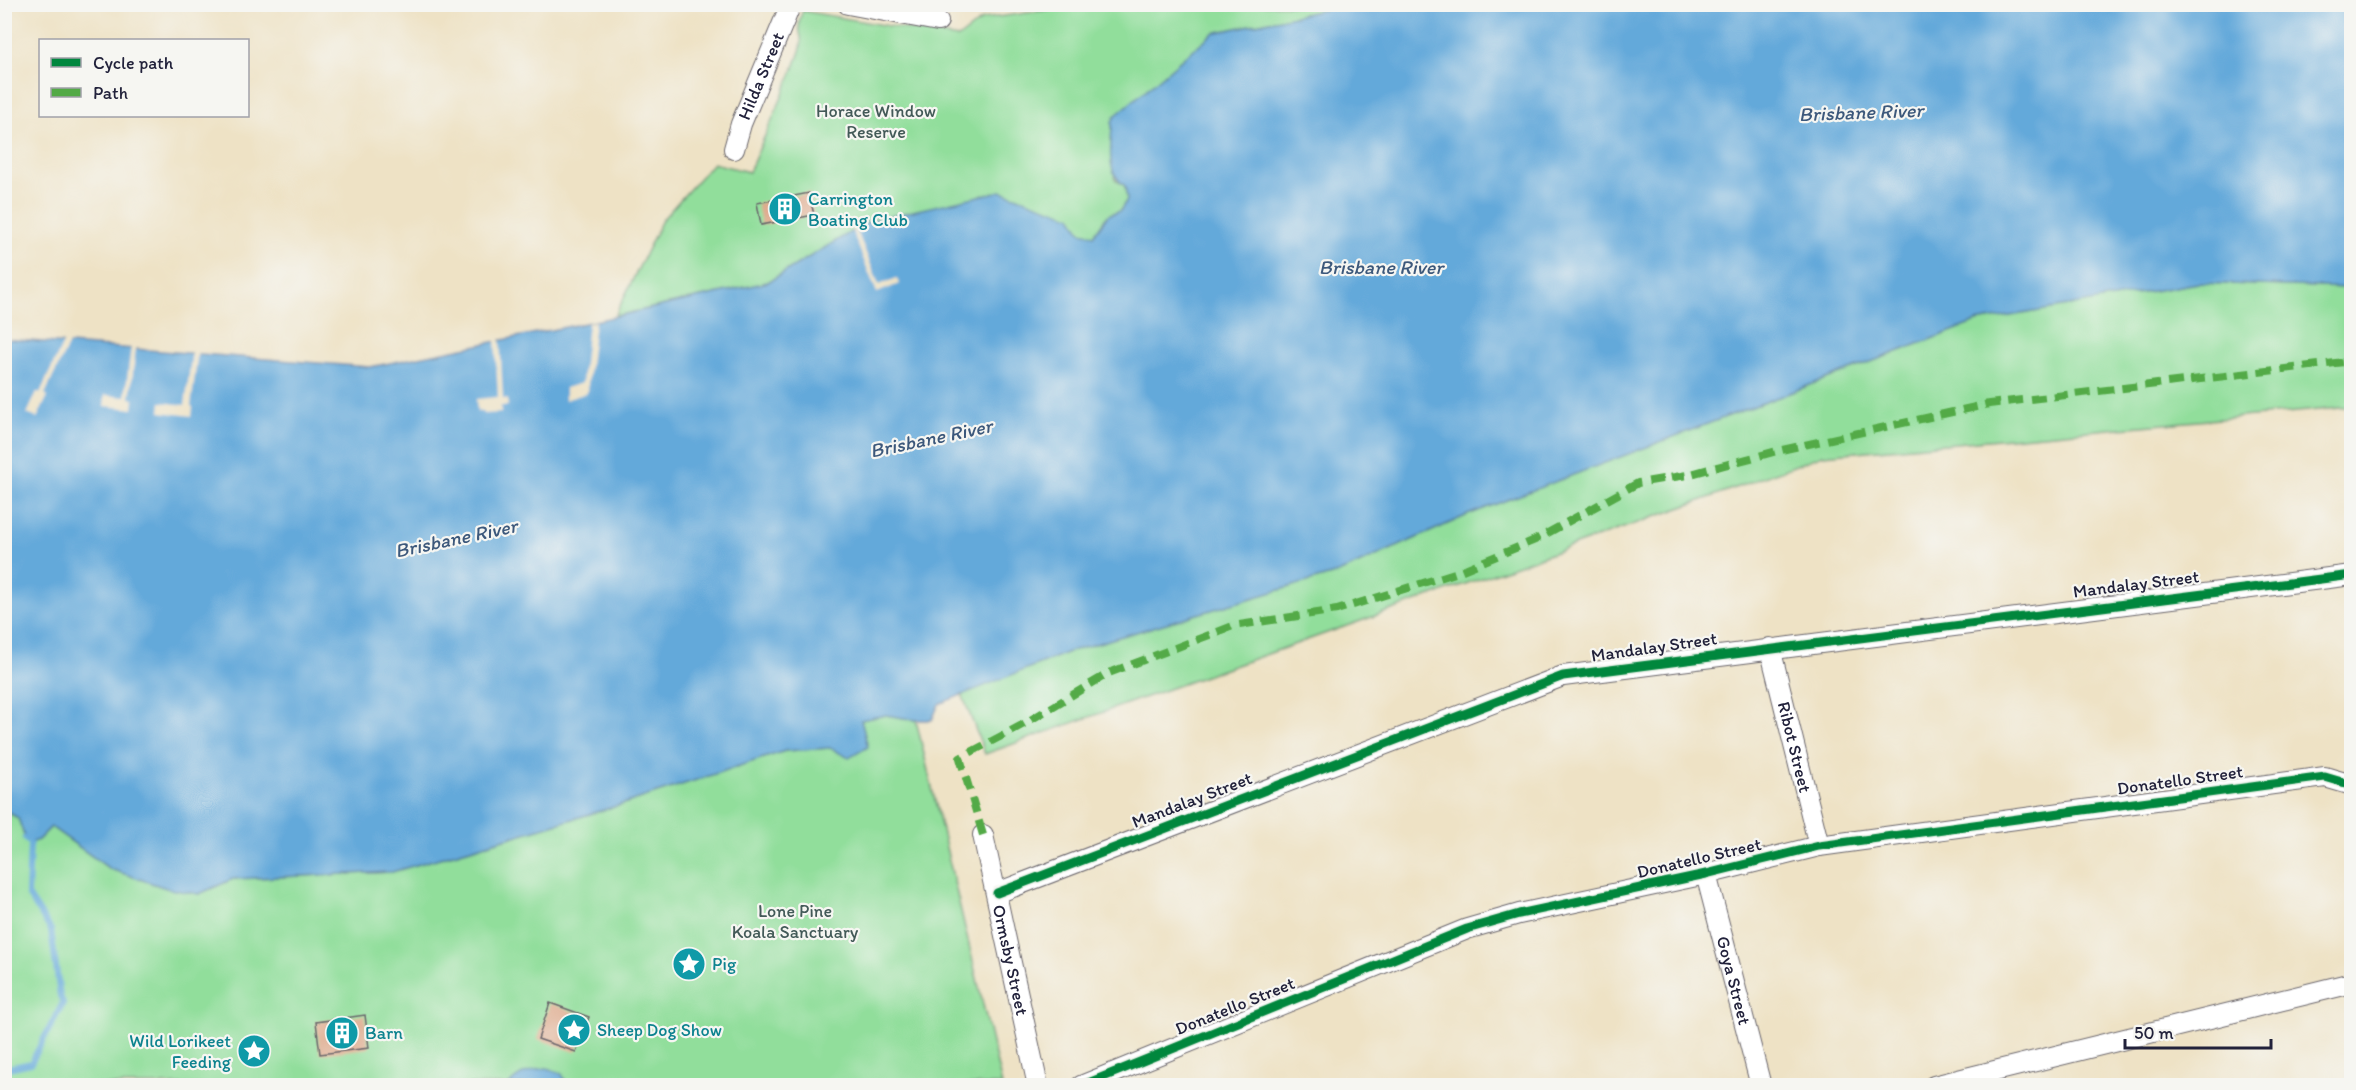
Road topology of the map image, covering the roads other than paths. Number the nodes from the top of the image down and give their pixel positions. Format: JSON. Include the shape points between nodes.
{"nodes":[{"id":1,"x":791,"y":4,"type":"edge"},
{"id":2,"x":848,"y":4,"type":"edge"},
{"id":3,"x":938,"y":21,"type":"dead end"},
{"id":4,"x":734,"y":149,"type":"dead end"},
{"id":5,"x":2352,"y":575,"type":"edge"},
{"id":6,"x":1770,"y":648,"type":"junction"},
{"id":7,"x":2352,"y":785,"type":"edge"},
{"id":8,"x":983,"y":835,"type":"dead end"},
{"id":9,"x":1819,"y":846,"type":"junction"},
{"id":10,"x":1706,"y":874,"type":"junction"},
{"id":11,"x":997,"y":893,"type":"junction"},
{"id":12,"x":2352,"y":982,"type":"edge"},
{"id":13,"x":1038,"y":1086,"type":"edge"},
{"id":14,"x":1082,"y":1086,"type":"edge"},
{"id":15,"x":1761,"y":1086,"type":"edge"},
{"id":16,"x":1934,"y":1086,"type":"edge"}],
"edges":[{"from":1,"to":4,"type":"street","name":"Hilda Street"},
{"from":2,"to":3,"type":"street"},
{"from":5,"to":6,"type":"street","name":"Mandalay Street"},
{"from":6,"to":9,"type":"street","name":"Ribot Street"},
{"from":6,"to":11,"type":"street","name":"Mandalay Street","via":[[1563,676]]},
{"from":7,"to":9,"type":"street","name":"Donatello Street","via":[[2325,777]]},
{"from":8,"to":11,"type":"street","name":"Ormsby Street"},
{"from":9,"to":10,"type":"street","name":"Donatello Street"},
{"from":10,"to":14,"type":"street","name":"Donatello Street","via":[[1467,929]]},
{"from":10,"to":15,"type":"street","name":"Goya Street"},
{"from":11,"to":13,"type":"street","name":"Ormsby Street"},
{"from":12,"to":16,"type":"street"}]}
